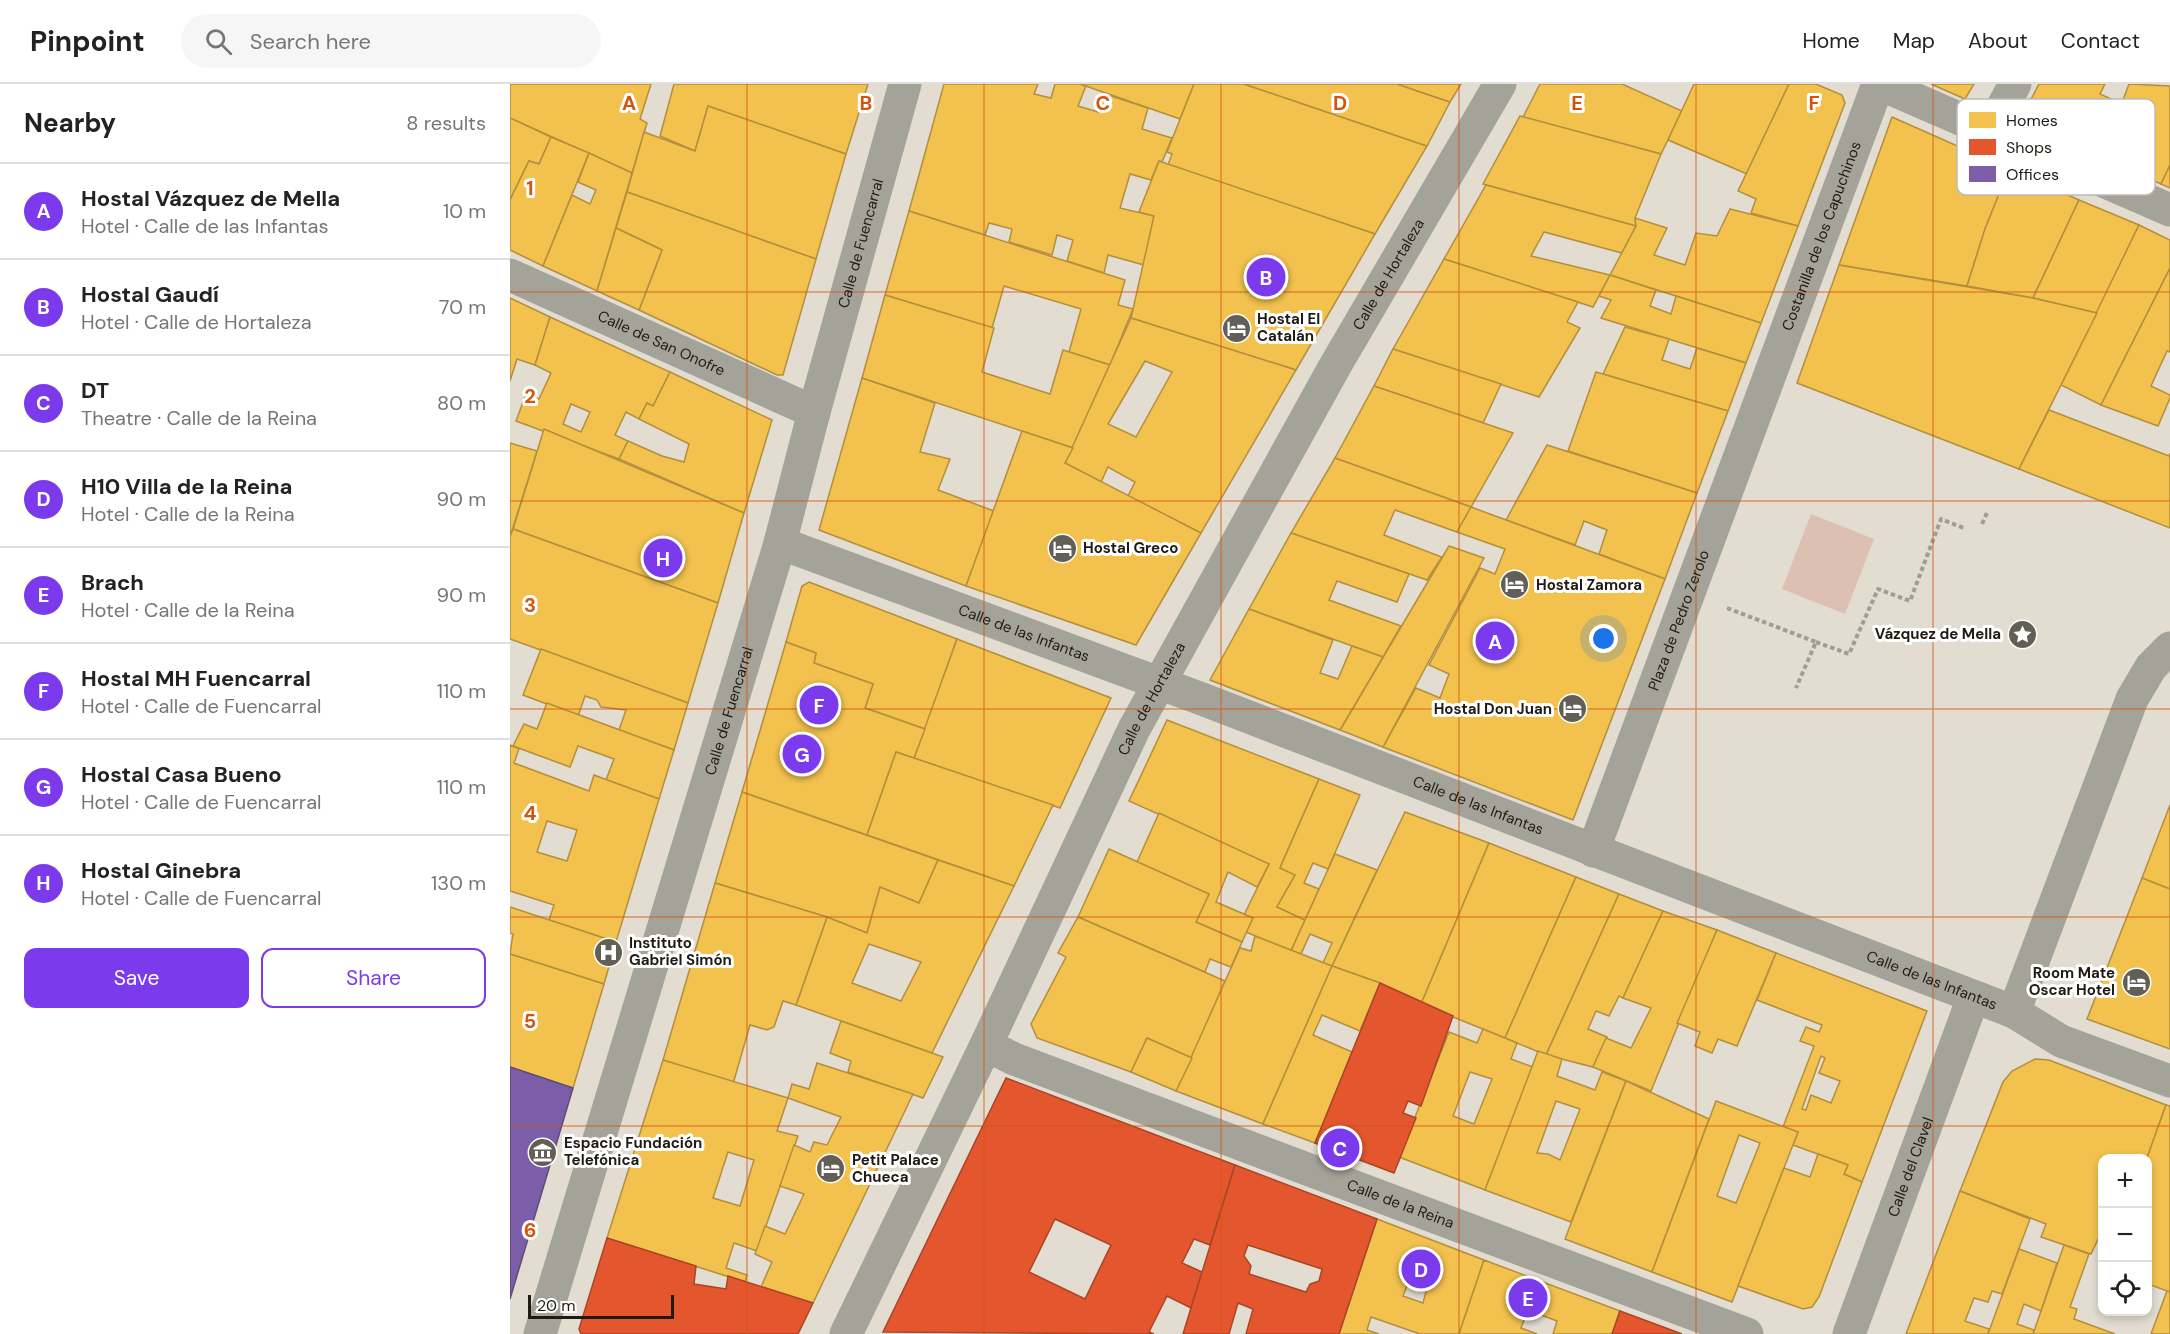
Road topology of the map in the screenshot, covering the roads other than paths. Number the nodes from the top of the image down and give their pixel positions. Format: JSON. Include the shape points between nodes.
{"nodes":[{"id":1,"x":905,"y":84,"type":"edge"},
{"id":2,"x":1500,"y":84,"type":"edge"},
{"id":3,"x":1879,"y":84,"type":"edge"},
{"id":4,"x":2015,"y":84,"type":"edge"},
{"id":5,"x":2007,"y":99,"type":"edge"},
{"id":6,"x":1957,"y":118,"type":"edge"},
{"id":7,"x":2135,"y":195,"type":"edge"},
{"id":8,"x":2170,"y":210,"type":"edge"},
{"id":9,"x":510,"y":276,"type":"edge"},
{"id":10,"x":1764,"y":390,"type":"joint"},
{"id":11,"x":814,"y":412,"type":"junction"},
{"id":12,"x":780,"y":543,"type":"junction"},
{"id":13,"x":2170,"y":648,"type":"edge"},
{"id":14,"x":1159,"y":683,"type":"junction"},
{"id":15,"x":1593,"y":852,"type":"junction"},
{"id":16,"x":1973,"y":998,"type":"junction"},
{"id":17,"x":2014,"y":1012,"type":"junction"},
{"id":18,"x":986,"y":1045,"type":"junction"},
{"id":19,"x":2170,"y":1081,"type":"edge"},
{"id":20,"x":540,"y":1334,"type":"edge"},
{"id":21,"x":846,"y":1334,"type":"edge"},
{"id":22,"x":1747,"y":1334,"type":"edge"},
{"id":23,"x":1849,"y":1334,"type":"edge"}],
"edges":[{"from":1,"to":11,"type":"street","name":"Calle de Fuencarral"},
{"from":2,"to":14,"type":"street","name":"Calle de Hortaleza","via":[[1330,376]]},
{"from":3,"to":6,"type":"street"},
{"from":3,"to":10,"type":"street","name":"Costanilla de los Capuchinos"},
{"from":4,"to":5,"type":"street"},
{"from":7,"to":8,"type":"street"},
{"from":9,"to":11,"type":"street","name":"Calle de San Onofre"},
{"from":10,"to":15,"type":"street","name":"Plaza de Pedro Zerolo"},
{"from":11,"to":12,"type":"street","name":"Calle de Fuencarral"},
{"from":12,"to":14,"type":"street","name":"Calle de las Infantas"},
{"from":12,"to":20,"type":"street","name":"Calle de Fuencarral"},
{"from":13,"to":17,"type":"street","via":[[2151,667],[2132,699]]},
{"from":14,"to":15,"type":"street","name":"Calle de las Infantas"},
{"from":14,"to":18,"type":"street","name":"Calle de Hortaleza","via":[[1121,754]]},
{"from":15,"to":16,"type":"street","name":"Calle de las Infantas"},
{"from":16,"to":17,"type":"street","name":"Calle de las Infantas"},
{"from":16,"to":23,"type":"street","name":"Calle del Clavel"},
{"from":17,"to":19,"type":"street","name":"Calle de las Infantas","via":[[2061,1041]]},
{"from":18,"to":21,"type":"street","name":"Calle de Hortaleza"},
{"from":18,"to":22,"type":"street","name":"Calle de la Reina","via":[[1014,1059]]}]}
